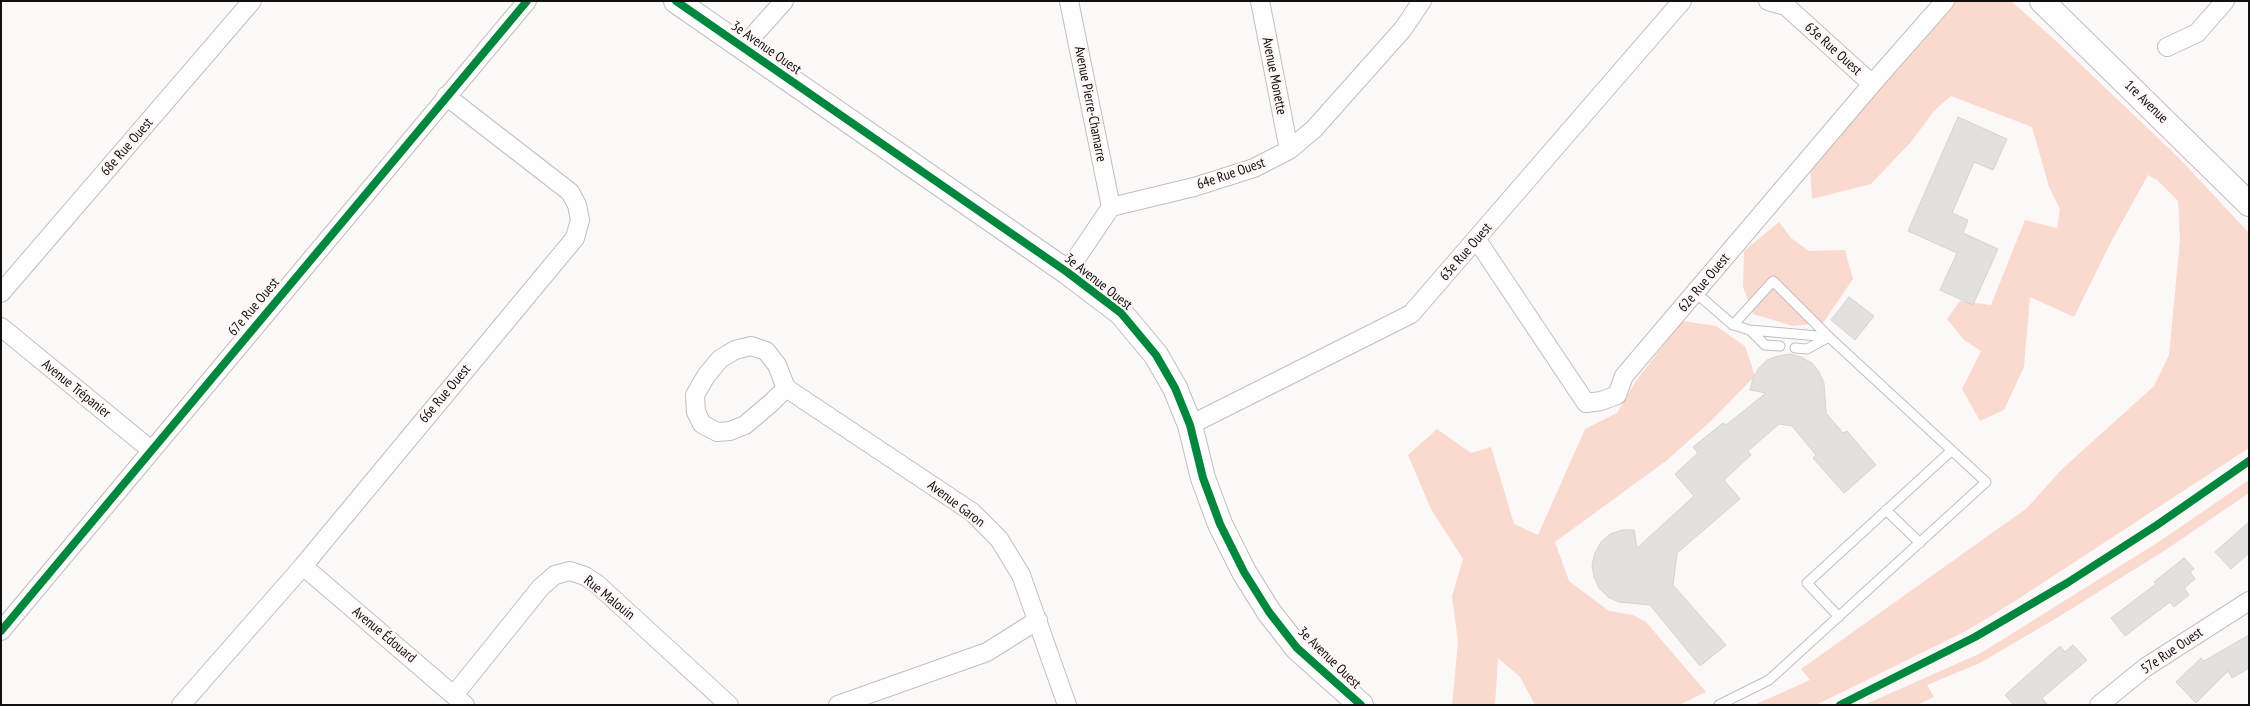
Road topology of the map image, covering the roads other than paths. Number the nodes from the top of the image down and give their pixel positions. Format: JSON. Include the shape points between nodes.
{"nodes":[{"id":1,"x":252,"y":1,"type":"edge"},
{"id":2,"x":527,"y":1,"type":"edge"},
{"id":3,"x":676,"y":1,"type":"edge"},
{"id":4,"x":784,"y":1,"type":"edge"},
{"id":5,"x":1069,"y":1,"type":"edge"},
{"id":6,"x":1260,"y":1,"type":"edge"},
{"id":7,"x":1422,"y":1,"type":"edge"},
{"id":8,"x":1682,"y":1,"type":"edge"},
{"id":9,"x":1768,"y":1,"type":"edge"},
{"id":10,"x":1945,"y":1,"type":"edge"},
{"id":11,"x":2042,"y":1,"type":"edge"},
{"id":12,"x":2225,"y":1,"type":"edge"},
{"id":13,"x":743,"y":47,"type":"junction"},
{"id":14,"x":2167,"y":47,"type":"dead end"},
{"id":15,"x":1872,"y":84,"type":"junction"},
{"id":16,"x":446,"y":96,"type":"junction"},
{"id":17,"x":1289,"y":150,"type":"junction"},
{"id":18,"x":2249,"y":204,"type":"edge"},
{"id":19,"x":1111,"y":207,"type":"junction"},
{"id":20,"x":1477,"y":240,"type":"junction"},
{"id":21,"x":1068,"y":272,"type":"junction"},
{"id":22,"x":1695,"y":292,"type":"junction"},
{"id":23,"x":1,"y":293,"type":"edge"},
{"id":24,"x":1733,"y":325,"type":"junction"},
{"id":25,"x":1,"y":327,"type":"edge"},
{"id":26,"x":1750,"y":330,"type":"junction"},
{"id":27,"x":1829,"y":337,"type":"junction"},
{"id":28,"x":1780,"y":346,"type":"dead end"},
{"id":29,"x":1795,"y":348,"type":"dead end"},
{"id":30,"x":786,"y":388,"type":"junction"},
{"id":31,"x":1190,"y":425,"type":"junction"},
{"id":32,"x":151,"y":450,"type":"junction"},
{"id":33,"x":1951,"y":451,"type":"junction"},
{"id":34,"x":1886,"y":510,"type":"junction"},
{"id":35,"x":1920,"y":543,"type":"junction"},
{"id":36,"x":303,"y":566,"type":"junction"},
{"id":37,"x":2249,"y":601,"type":"edge"},
{"id":38,"x":1839,"y":617,"type":"junction"},
{"id":39,"x":1038,"y":620,"type":"junction"},
{"id":40,"x":1,"y":631,"type":"edge"},
{"id":41,"x":460,"y":700,"type":"edge"},
{"id":42,"x":181,"y":705,"type":"edge"},
{"id":43,"x":729,"y":705,"type":"edge"},
{"id":44,"x":838,"y":705,"type":"edge"},
{"id":45,"x":1067,"y":705,"type":"edge"},
{"id":46,"x":1361,"y":705,"type":"edge"},
{"id":47,"x":1718,"y":705,"type":"edge"},
{"id":48,"x":2099,"y":705,"type":"edge"}],
"edges":[{"from":1,"to":23,"type":"street","name":"68e Rue Ouest"},
{"from":2,"to":16,"type":"street","name":"67e Rue Ouest"},
{"from":3,"to":13,"type":"street","name":"3e Avenue Ouest"},
{"from":4,"to":13,"type":"street"},
{"from":5,"to":19,"type":"street","name":"Avenue Pierre-Chamarre"},
{"from":6,"to":17,"type":"street","name":"Avenue Monette"},
{"from":7,"to":17,"type":"street","name":"64e Rue Ouest","via":[[1403,29],[1327,115]]},
{"from":8,"to":20,"type":"street","name":"63e Rue Ouest"},
{"from":9,"to":15,"type":"street","name":"63e Rue Ouest","via":[[1786,6]]},
{"from":10,"to":15,"type":"street","name":"62e Rue Ouest"},
{"from":11,"to":18,"type":"street","name":"1re Avenue"},
{"from":12,"to":14,"type":"street","via":[[2197,32]]},
{"from":13,"to":21,"type":"street","name":"3e Avenue Ouest"},
{"from":15,"to":22,"type":"street","name":"62e Rue Ouest"},
{"from":16,"to":32,"type":"street","name":"67e Rue Ouest"},
{"from":16,"to":36,"type":"street","name":"66e Rue Ouest","via":[[570,192],[580,220],[575,238]]},
{"from":17,"to":19,"type":"street","name":"64e Rue Ouest","via":[[1254,168],[1194,187]]},
{"from":19,"to":21,"type":"street"},
{"from":20,"to":22,"type":"street","name":"62e Rue Ouest","via":[[1586,403],[1617,395],[1624,376]]},
{"from":20,"to":31,"type":"street","name":"63e Rue Ouest","via":[[1411,314]]},
{"from":21,"to":31,"type":"street","name":"3e Avenue Ouest","via":[[1121,313],[1156,355],[1175,388]]},
{"from":22,"to":24,"type":"lane"},
{"from":24,"to":26,"type":"lane"},
{"from":24,"to":27,"type":"lane","via":[[1773,281]]},
{"from":25,"to":32,"type":"street","name":"Avenue Trépanier"},
{"from":26,"to":27,"type":"lane"},
{"from":26,"to":28,"type":"lane","via":[[1765,345]]},
{"from":27,"to":29,"type":"lane","via":[[1807,349]]},
{"from":27,"to":33,"type":"lane"},
{"from":30,"to":30,"type":"street","via":[[777,366],[766,351],[751,346],[735,350],[720,359],[706,376],[695,395],[696,412],[702,424],[717,432],[730,431],[745,425]]},
{"from":30,"to":39,"type":"street","name":"Avenue Garon","via":[[972,512],[999,539],[1021,575]]},
{"from":31,"to":46,"type":"street","name":"3e Avenue Ouest","via":[[1203,478],[1220,524],[1244,572],[1297,648]]},
{"from":32,"to":40,"type":"street","name":"67e Rue Ouest"},
{"from":33,"to":34,"type":"lane"},
{"from":33,"to":35,"type":"lane","via":[[1986,482]]},
{"from":34,"to":35,"type":"lane"},
{"from":34,"to":38,"type":"lane","via":[[1808,583]]},
{"from":35,"to":38,"type":"lane"},
{"from":36,"to":41,"type":"street","name":"Avenue Édouard"},
{"from":36,"to":42,"type":"street","name":"66e Rue Ouest"},
{"from":37,"to":48,"type":"street","name":"57e Rue Ouest","via":[[2146,668]]},
{"from":38,"to":47,"type":"lane","via":[[1769,680]]},
{"from":39,"to":44,"type":"street","via":[[987,652]]},
{"from":39,"to":45,"type":"street","name":"Avenue Garon"},
{"from":41,"to":43,"type":"street","name":"Rue Malouin","via":[[541,588],[555,575],[570,571],[597,584]]}]}
